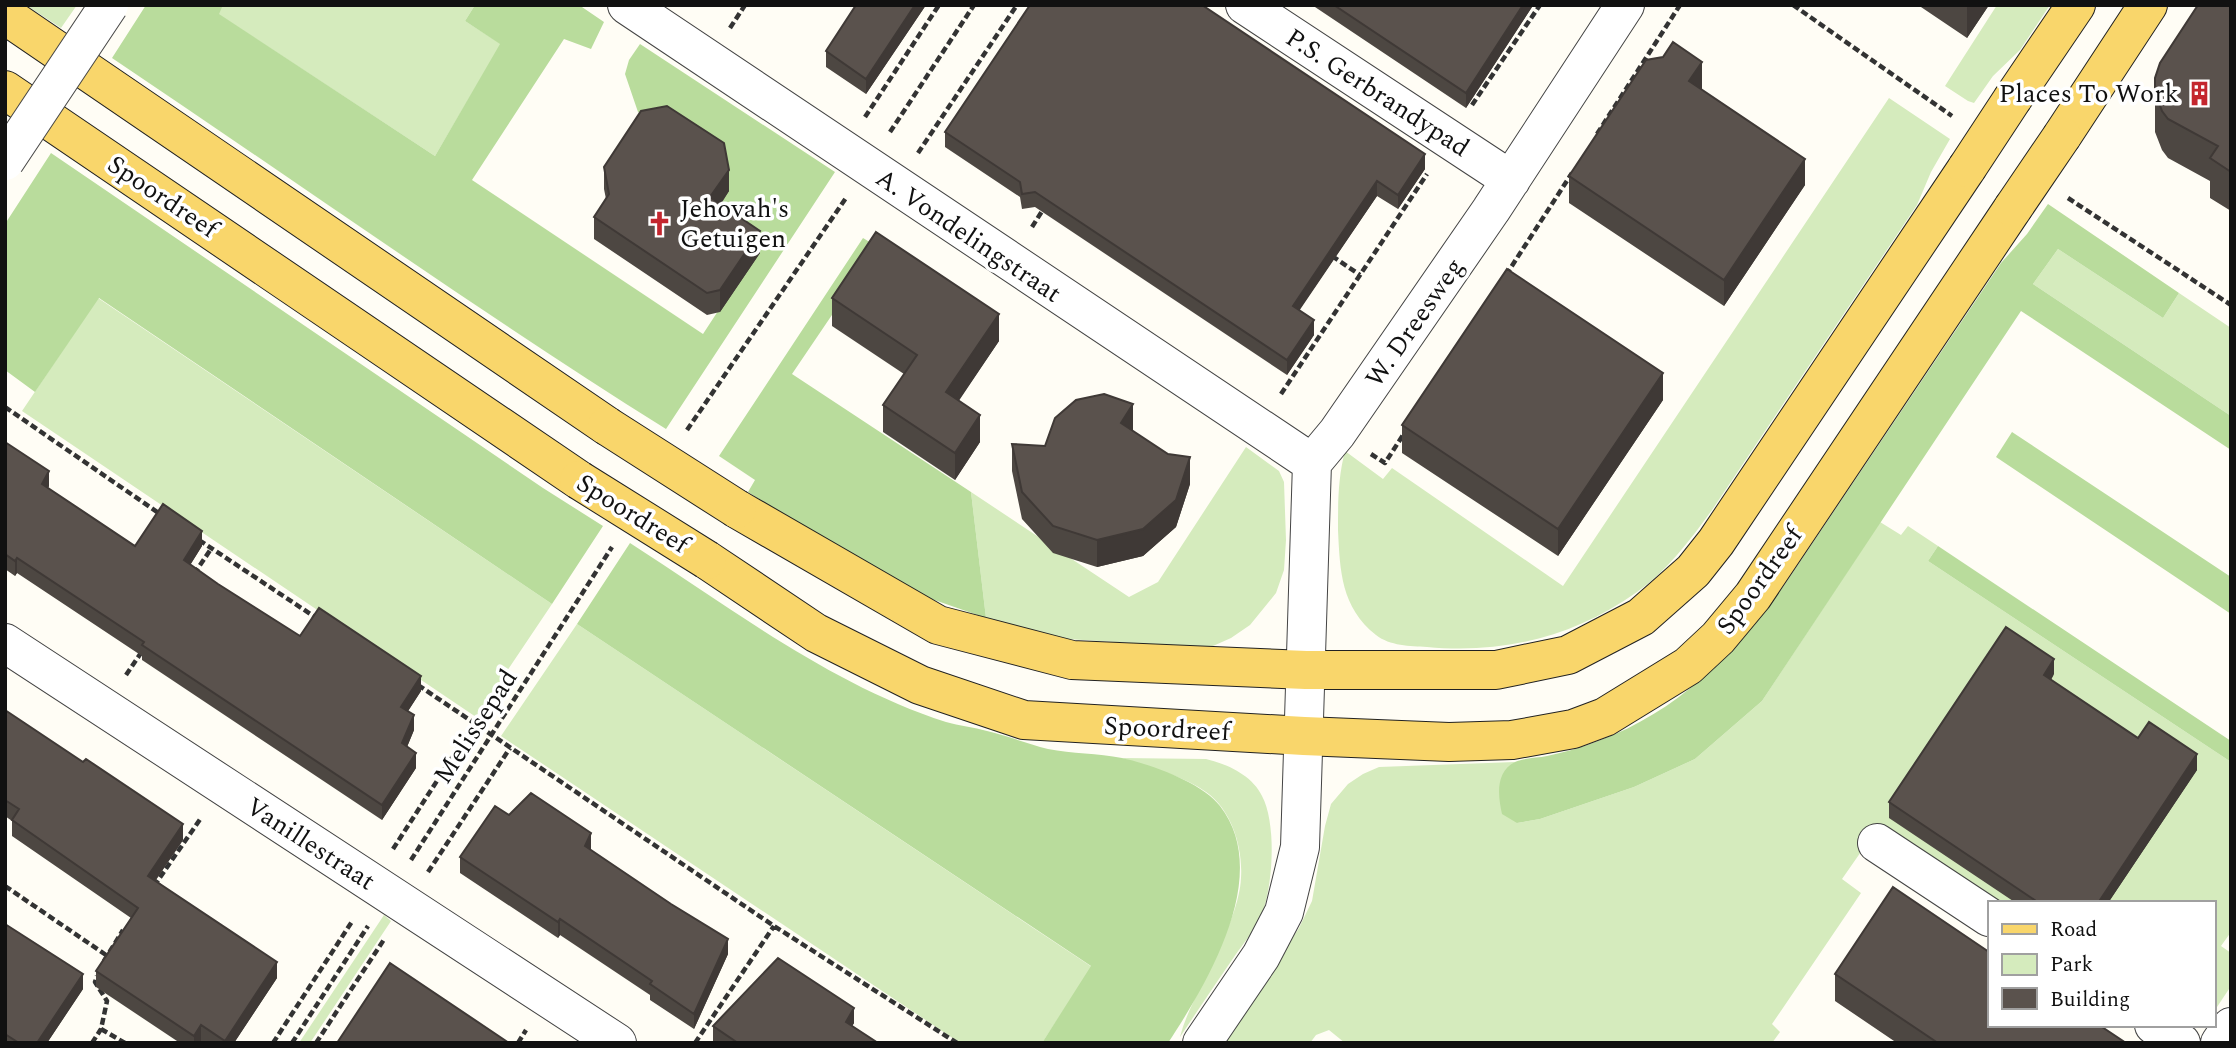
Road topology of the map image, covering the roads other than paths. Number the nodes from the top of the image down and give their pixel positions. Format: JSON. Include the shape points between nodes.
{"nodes":[{"id":1,"x":110,"y":5,"type":"edge"},
{"id":2,"x":627,"y":5,"type":"edge"},
{"id":3,"x":1245,"y":5,"type":"edge"},
{"id":4,"x":1625,"y":5,"type":"edge"},
{"id":5,"x":2076,"y":5,"type":"edge"},
{"id":6,"x":2148,"y":5,"type":"edge"},
{"id":7,"x":5,"y":15,"type":"edge"},
{"id":8,"x":5,"y":90,"type":"edge"},
{"id":9,"x":5,"y":160,"type":"edge"},
{"id":10,"x":1511,"y":180,"type":"junction"},
{"id":11,"x":1312,"y":463,"type":"junction"},
{"id":12,"x":5,"y":643,"type":"edge"},
{"id":13,"x":1306,"y":670,"type":"junction"},
{"id":14,"x":1304,"y":736,"type":"junction"},
{"id":15,"x":1877,"y":843,"type":"dead end"},
{"id":16,"x":1988,"y":916,"type":"edge"},
{"id":17,"x":2157,"y":1027,"type":"edge"},
{"id":18,"x":2231,"y":1027,"type":"edge"},
{"id":19,"x":617,"y":1043,"type":"edge"},
{"id":20,"x":1202,"y":1043,"type":"edge"},
{"id":21,"x":2181,"y":1043,"type":"edge"},
{"id":22,"x":2220,"y":1043,"type":"edge"}],
"edges":[{"from":1,"to":9,"type":"street","bridge":true},
{"from":2,"to":11,"type":"street","name":"A. Vondelingstraat"},
{"from":3,"to":10,"type":"street","name":"P.S. Gerbrandypad"},
{"from":4,"to":10,"type":"street","name":"W. Dreesweg"},
{"from":5,"to":13,"type":"main road","bridge":true,"via":[[1716,542],[1693,571],[1641,617],[1567,655],[1496,670]]},
{"from":6,"to":14,"type":"main road","name":"Spoordreef","bridge":true,"via":[[1753,596],[1688,666],[1605,717],[1573,729],[1512,740],[1449,742]]},
{"from":7,"to":13,"type":"main road","bridge":true,"via":[[607,426],[737,509],[938,625],[1072,660]]},
{"from":8,"to":14,"type":"main road","name":"Spoordreef","bridge":true,"via":[[579,480],[816,633],[920,685],[1024,720]]},
{"from":10,"to":11,"type":"street","name":"W. Dreesweg"},
{"from":11,"to":13,"type":"street"},
{"from":12,"to":19,"type":"street","name":"Vanillestraat"},
{"from":13,"to":14,"type":"street"},
{"from":14,"to":20,"type":"street","via":[[1300,848],[1284,912],[1261,956]]},
{"from":15,"to":16,"type":"street"},
{"from":17,"to":21,"type":"street"},
{"from":18,"to":22,"type":"street"}]}
